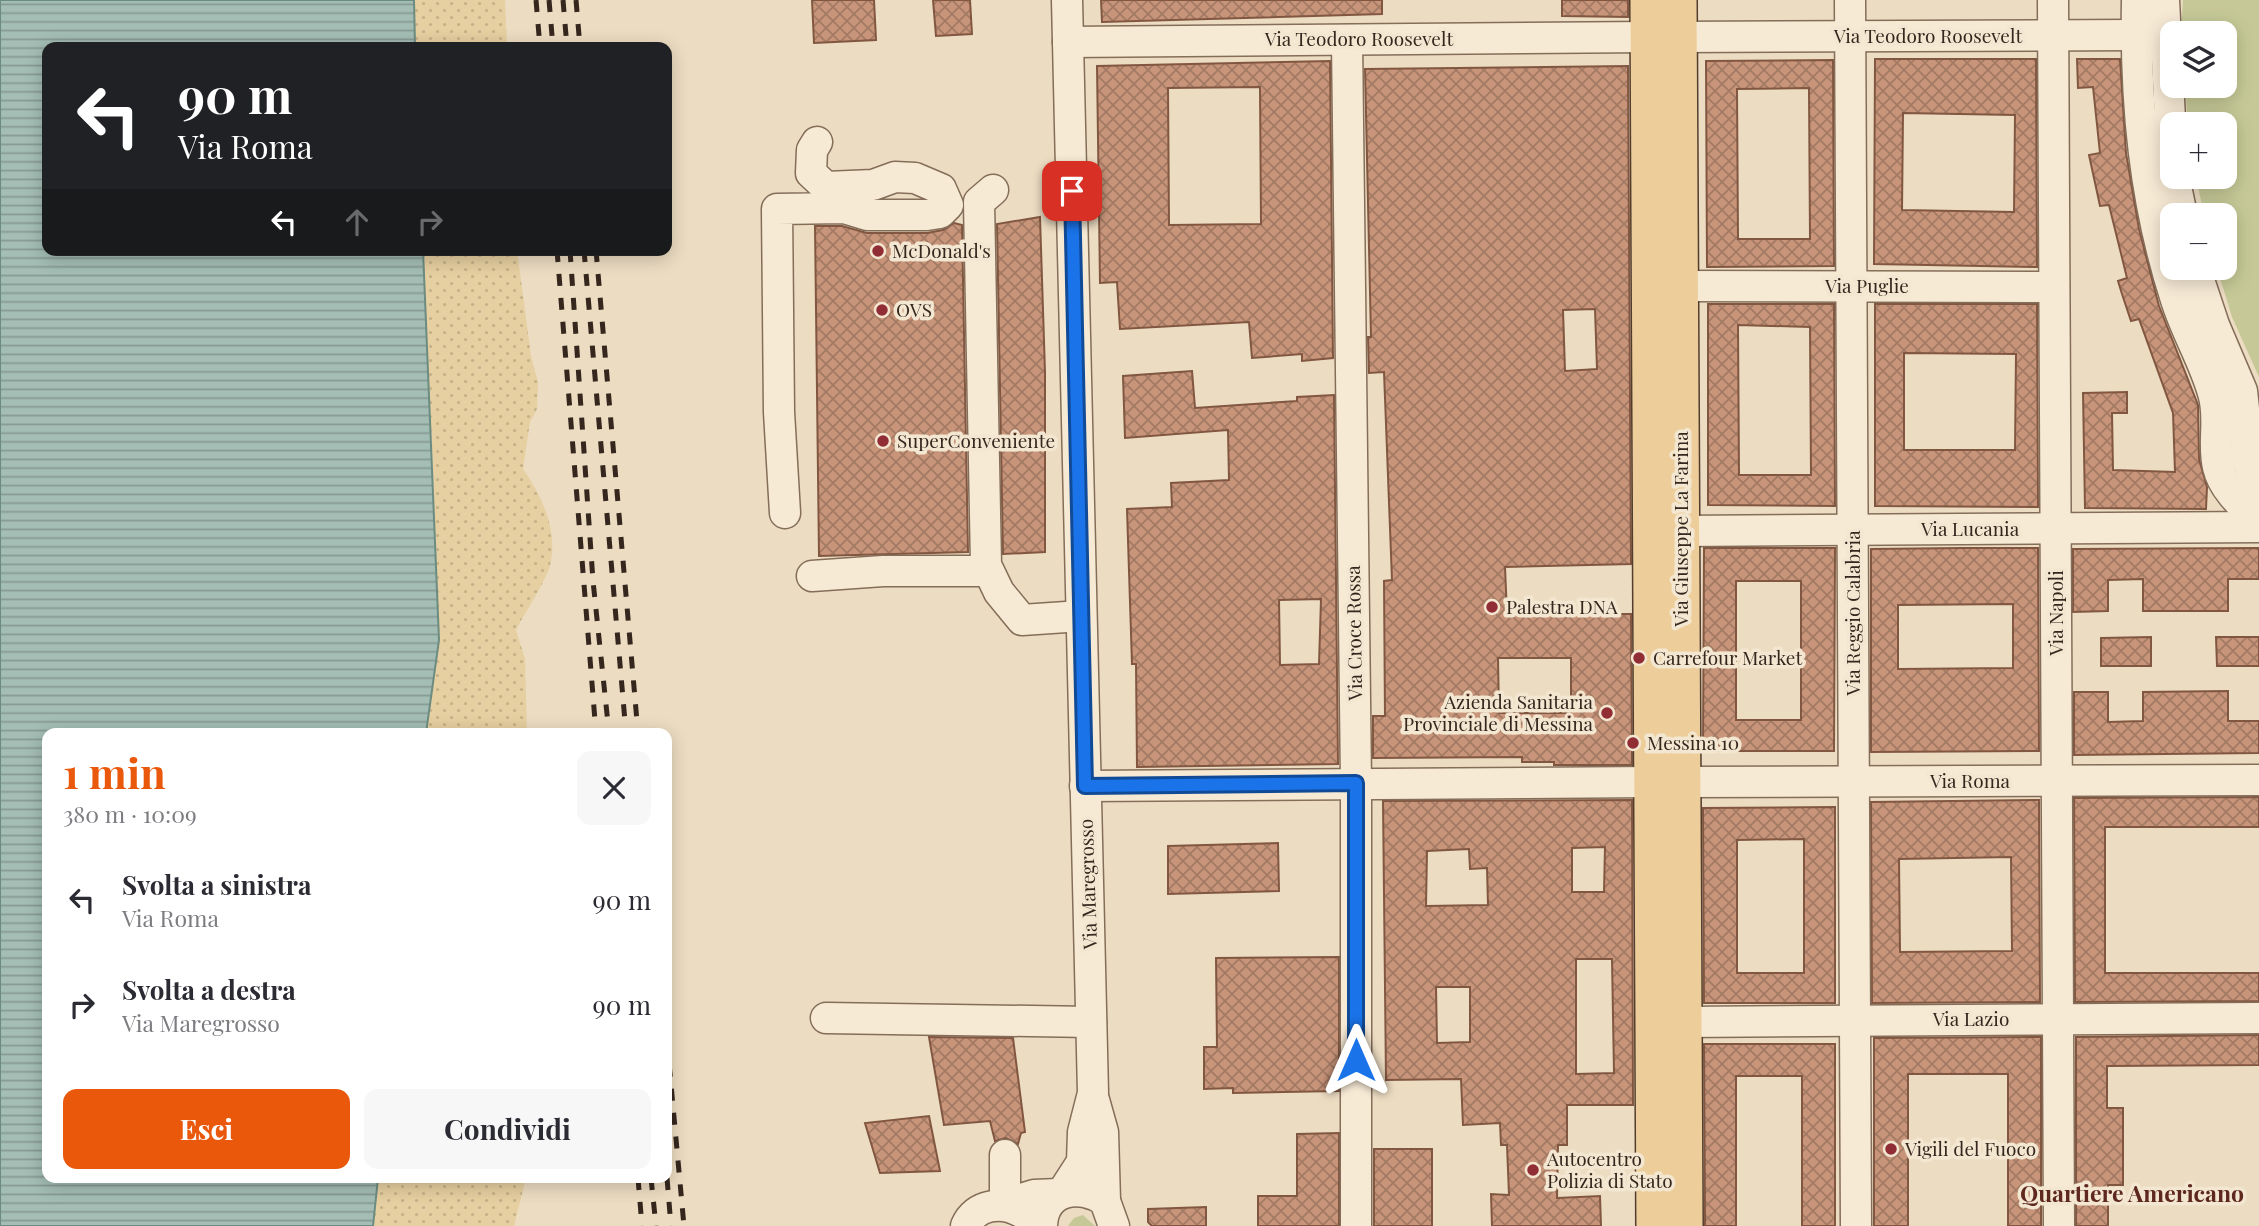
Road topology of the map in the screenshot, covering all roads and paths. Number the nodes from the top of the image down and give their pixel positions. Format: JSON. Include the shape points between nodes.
{"nodes":[{"id":1,"x":1068,"y":0,"type":"edge"},
{"id":2,"x":1649,"y":0,"type":"edge"},
{"id":3,"x":1678,"y":0,"type":"edge"},
{"id":4,"x":1850,"y":0,"type":"edge"},
{"id":5,"x":2053,"y":0,"type":"edge"},
{"id":6,"x":2137,"y":0,"type":"edge"},
{"id":7,"x":2164,"y":0,"type":"edge"},
{"id":8,"x":2136,"y":34,"type":"junction"},
{"id":9,"x":2053,"y":35,"type":"junction"},
{"id":10,"x":1850,"y":36,"type":"junction"},
{"id":11,"x":1664,"y":37,"type":"junction"},
{"id":12,"x":1347,"y":40,"type":"junction"},
{"id":13,"x":1068,"y":42,"type":"junction"},
{"id":14,"x":2170,"y":112,"type":"edge"},
{"id":15,"x":817,"y":142,"type":"dead end"},
{"id":16,"x":993,"y":190,"type":"dead end"},
{"id":17,"x":2199,"y":280,"type":"edge"},
{"id":18,"x":1680,"y":286,"type":"junction"},
{"id":19,"x":1852,"y":286,"type":"junction"},
{"id":20,"x":2054,"y":287,"type":"junction"},
{"id":21,"x":2259,"y":487,"type":"edge"},
{"id":22,"x":785,"y":513,"type":"dead end"},
{"id":23,"x":2259,"y":525,"type":"edge"},
{"id":24,"x":2056,"y":529,"type":"junction"},
{"id":25,"x":1853,"y":530,"type":"junction"},
{"id":26,"x":1681,"y":531,"type":"junction"},
{"id":27,"x":988,"y":571,"type":"junction"},
{"id":28,"x":812,"y":576,"type":"dead end"},
{"id":29,"x":1081,"y":616,"type":"junction"},
{"id":30,"x":2057,"y":780,"type":"junction"},
{"id":31,"x":2259,"y":780,"type":"edge"},
{"id":32,"x":1854,"y":781,"type":"junction"},
{"id":33,"x":1667,"y":782,"type":"junction"},
{"id":34,"x":1356,"y":783,"type":"junction"},
{"id":35,"x":1085,"y":786,"type":"junction"},
{"id":36,"x":826,"y":1018,"type":"dead end"},
{"id":37,"x":2259,"y":1018,"type":"edge"},
{"id":38,"x":2058,"y":1019,"type":"junction"},
{"id":39,"x":1855,"y":1020,"type":"junction"},
{"id":40,"x":1091,"y":1022,"type":"junction"},
{"id":41,"x":1683,"y":1022,"type":"junction"},
{"id":42,"x":1093,"y":1097,"type":"junction"},
{"id":43,"x":1005,"y":1155,"type":"dead end"},
{"id":44,"x":1060,"y":1193,"type":"junction"},
{"id":45,"x":1001,"y":1205,"type":"junction"},
{"id":46,"x":1110,"y":1214,"type":"edge"},
{"id":47,"x":965,"y":1226,"type":"edge"},
{"id":48,"x":1037,"y":1226,"type":"edge"},
{"id":49,"x":1042,"y":1226,"type":"edge"},
{"id":50,"x":1356,"y":1226,"type":"edge"},
{"id":51,"x":1655,"y":1226,"type":"edge"},
{"id":52,"x":1684,"y":1226,"type":"edge"},
{"id":53,"x":1856,"y":1226,"type":"edge"},
{"id":54,"x":2059,"y":1226,"type":"edge"}],
"edges":[{"from":1,"to":13,"type":"street","name":"Via Maregrosso"},
{"from":2,"to":11,"type":"main road","name":"Via Giuseppe La Farina"},
{"from":3,"to":11,"type":"main road","name":"Via Giuseppe La Farina"},
{"from":4,"to":10,"type":"street","name":"Via Reggio Calabria"},
{"from":5,"to":9,"type":"street","name":"Via Napoli"},
{"from":6,"to":8,"type":"street"},
{"from":7,"to":14,"type":"street"},
{"from":8,"to":9,"type":"street","name":"Via Teodoro Roosevelt"},
{"from":8,"to":23,"type":"street","via":[[2143,160],[2163,255],[2216,404],[2218,467],[2225,485]]},
{"from":9,"to":10,"type":"street","name":"Via Teodoro Roosevelt"},
{"from":9,"to":20,"type":"street","name":"Via Napoli"},
{"from":10,"to":11,"type":"street","name":"Via Teodoro Roosevelt"},
{"from":10,"to":19,"type":"street","name":"Via Reggio Calabria"},
{"from":11,"to":12,"type":"street","name":"Via Teodoro Roosevelt"},
{"from":11,"to":18,"type":"main road","name":"Via Giuseppe La Farina"},
{"from":11,"to":33,"type":"main road","name":"Via Giuseppe La Farina"},
{"from":12,"to":13,"type":"street","name":"Via Teodoro Roosevelt"},
{"from":12,"to":34,"type":"street","name":"Via Croce Rossa"},
{"from":13,"to":29,"type":"street","name":"Via Maregrosso"},
{"from":15,"to":22,"type":"street","via":[[811,173],[826,187],[915,178],[946,194],[948,205],[940,213],[867,215],[844,208],[776,209]]},
{"from":16,"to":27,"type":"street","via":[[979,202]]},
{"from":17,"to":21,"type":"street","via":[[2242,391],[2245,457]]},
{"from":18,"to":19,"type":"street","name":"Via Puglie"},
{"from":18,"to":26,"type":"main road","name":"Via Giuseppe La Farina"},
{"from":19,"to":20,"type":"street","name":"Via Puglie"},
{"from":19,"to":25,"type":"street","name":"Via Reggio Calabria"},
{"from":20,"to":24,"type":"street","name":"Via Napoli"},
{"from":23,"to":24,"type":"street","name":"Via Lucania"},
{"from":24,"to":25,"type":"street","name":"Via Lucania"},
{"from":24,"to":30,"type":"street","name":"Via Napoli"},
{"from":25,"to":26,"type":"street","name":"Via Lucania"},
{"from":25,"to":32,"type":"street","name":"Via Reggio Calabria"},
{"from":26,"to":33,"type":"main road","name":"Via Giuseppe La Farina"},
{"from":27,"to":28,"type":"street"},
{"from":27,"to":29,"type":"street","via":[[1022,620]]},
{"from":29,"to":35,"type":"street","name":"Via Maregrosso"},
{"from":30,"to":31,"type":"street","name":"Via Roma"},
{"from":30,"to":32,"type":"street","name":"Via Roma"},
{"from":30,"to":38,"type":"street","name":"Via Napoli"},
{"from":32,"to":33,"type":"street","name":"Via Roma"},
{"from":32,"to":39,"type":"street","name":"Via Reggio Calabria"},
{"from":33,"to":34,"type":"street","name":"Via Roma"},
{"from":33,"to":41,"type":"main road","name":"Via Giuseppe La Farina"},
{"from":33,"to":51,"type":"main road","name":"Via Giuseppe La Farina"},
{"from":34,"to":35,"type":"street","name":"Via Roma"},
{"from":34,"to":50,"type":"street","name":"Via Croce Rossa"},
{"from":35,"to":40,"type":"street","name":"Via Maregrosso"},
{"from":36,"to":40,"type":"street"},
{"from":37,"to":38,"type":"street","name":"Via Lazio"},
{"from":38,"to":39,"type":"street","name":"Via Lazio"},
{"from":38,"to":54,"type":"street","name":"Via Napoli"},
{"from":39,"to":41,"type":"street","name":"Via Lazio"},
{"from":39,"to":53,"type":"street","name":"Via Reggio Calabria"},
{"from":40,"to":42,"type":"street","name":"Via Maregrosso"},
{"from":41,"to":52,"type":"main road","name":"Via Giuseppe La Farina"},
{"from":42,"to":44,"type":"street","via":[[1083,1132],[1082,1162]]},
{"from":42,"to":46,"type":"street","via":[[1104,1132]]},
{"from":43,"to":45,"type":"street"},
{"from":44,"to":45,"type":"street"},
{"from":44,"to":46,"type":"street","via":[[1085,1192]]},
{"from":44,"to":49,"type":"street","via":[[1044,1212]]},
{"from":45,"to":47,"type":"street","via":[[974,1213]]},
{"from":45,"to":48,"type":"street","via":[[1018,1210]]}]}
